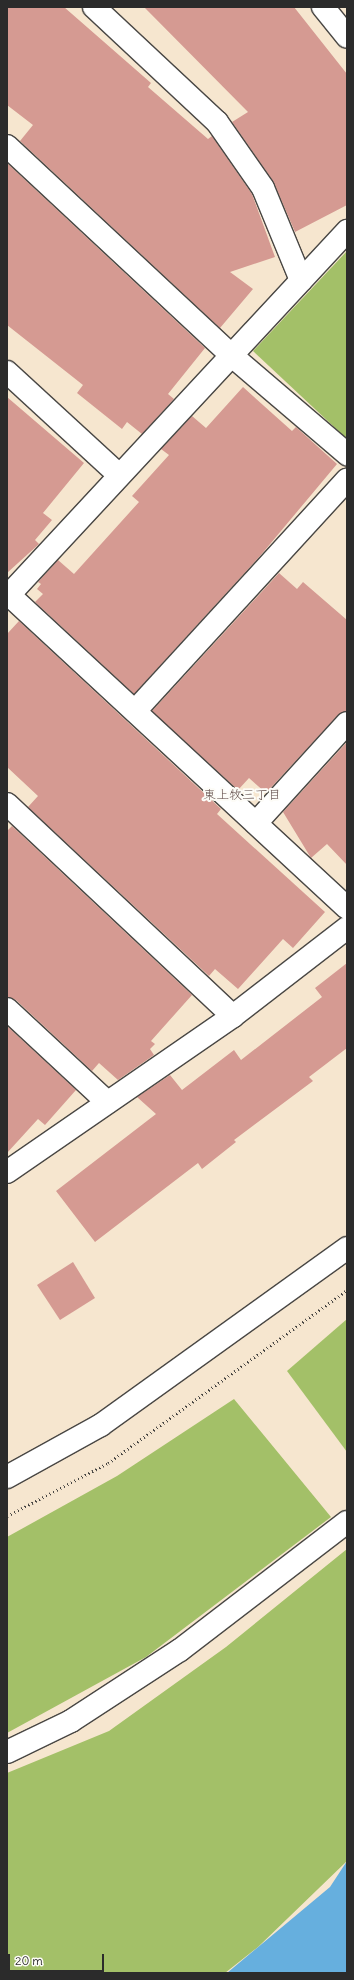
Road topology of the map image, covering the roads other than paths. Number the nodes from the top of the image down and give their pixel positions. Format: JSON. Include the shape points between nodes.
{"nodes":[{"id":1,"x":94,"y":7,"type":"edge"},
{"id":2,"x":323,"y":7,"type":"edge"},
{"id":3,"x":347,"y":37,"type":"edge"},
{"id":4,"x":7,"y":146,"type":"edge"},
{"id":5,"x":347,"y":231,"type":"edge"},
{"id":6,"x":301,"y":280,"type":"junction"},
{"id":7,"x":232,"y":355,"type":"junction"},
{"id":8,"x":7,"y":372,"type":"edge"},
{"id":9,"x":347,"y":454,"type":"edge"},
{"id":10,"x":119,"y":475,"type":"junction"},
{"id":11,"x":347,"y":480,"type":"edge"},
{"id":12,"x":8,"y":595,"type":"edge"},
{"id":13,"x":135,"y":711,"type":"junction"},
{"id":14,"x":347,"y":723,"type":"edge"},
{"id":15,"x":7,"y":804,"type":"edge"},
{"id":16,"x":256,"y":823,"type":"junction"},
{"id":17,"x":347,"y":908,"type":"edge"},
{"id":18,"x":347,"y":928,"type":"edge"},
{"id":19,"x":7,"y":1009,"type":"edge"},
{"id":20,"x":233,"y":1016,"type":"junction"},
{"id":21,"x":107,"y":1102,"type":"junction"},
{"id":22,"x":7,"y":1172,"type":"edge"},
{"id":23,"x":347,"y":1248,"type":"edge"},
{"id":24,"x":7,"y":1477,"type":"edge"},
{"id":25,"x":347,"y":1522,"type":"edge"},
{"id":26,"x":7,"y":1752,"type":"edge"}],
"edges":[{"from":1,"to":6,"type":"street","via":[[218,122],[263,188]]},
{"from":2,"to":3,"type":"street"},
{"from":4,"to":7,"type":"street"},
{"from":5,"to":6,"type":"street"},
{"from":6,"to":7,"type":"street"},
{"from":7,"to":9,"type":"street"},
{"from":7,"to":10,"type":"street"},
{"from":8,"to":10,"type":"street"},
{"from":10,"to":12,"type":"street"},
{"from":11,"to":13,"type":"street"},
{"from":12,"to":13,"type":"street"},
{"from":13,"to":16,"type":"street"},
{"from":14,"to":16,"type":"street"},
{"from":15,"to":20,"type":"street"},
{"from":16,"to":17,"type":"street"},
{"from":18,"to":20,"type":"street"},
{"from":19,"to":21,"type":"street"},
{"from":20,"to":21,"type":"street"},
{"from":21,"to":22,"type":"street"},
{"from":23,"to":24,"type":"street","via":[[100,1425]]},
{"from":25,"to":26,"type":"street","via":[[180,1650],[71,1721]]}]}
